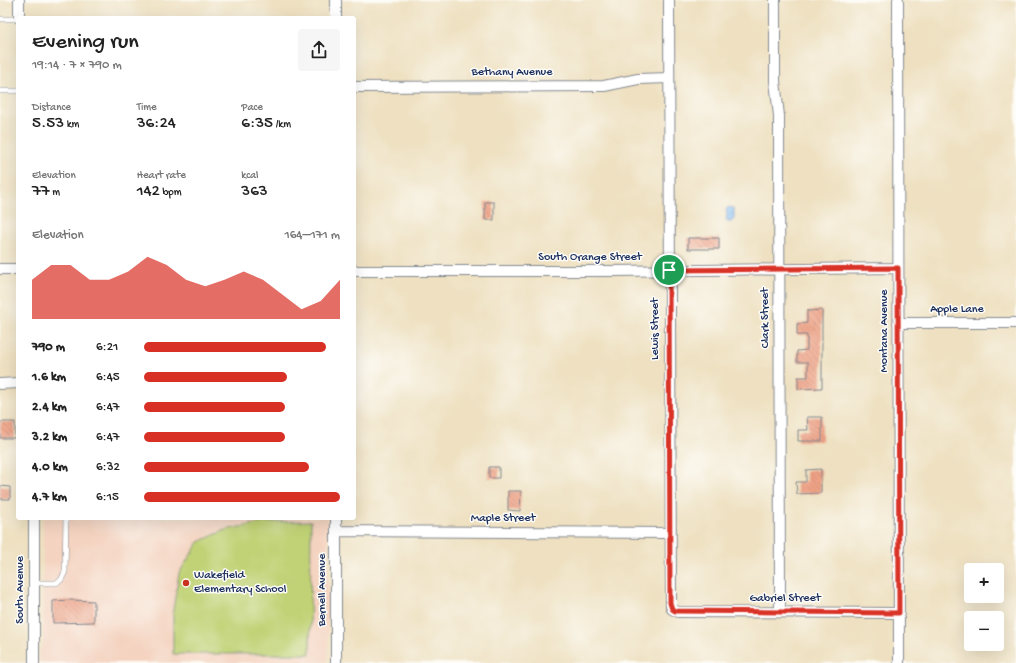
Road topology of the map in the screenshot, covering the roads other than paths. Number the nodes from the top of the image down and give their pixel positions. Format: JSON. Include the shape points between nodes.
{"nodes":[{"id":1,"x":19,"y":0,"type":"edge"},
{"id":2,"x":336,"y":0,"type":"edge"},
{"id":3,"x":669,"y":0,"type":"edge"},
{"id":4,"x":775,"y":0,"type":"edge"},
{"id":5,"x":898,"y":0,"type":"edge"},
{"id":6,"x":18,"y":16,"type":"edge"},
{"id":7,"x":336,"y":16,"type":"edge"},
{"id":8,"x":0,"y":19,"type":"edge"},
{"id":9,"x":16,"y":19,"type":"edge"},
{"id":10,"x":669,"y":78,"type":"junction"},
{"id":11,"x":356,"y":87,"type":"edge"},
{"id":12,"x":0,"y":91,"type":"edge"},
{"id":13,"x":16,"y":91,"type":"edge"},
{"id":14,"x":898,"y":268,"type":"junction"},
{"id":15,"x":0,"y":269,"type":"edge"},
{"id":16,"x":16,"y":269,"type":"edge"},
{"id":17,"x":779,"y":269,"type":"junction"},
{"id":18,"x":669,"y":270,"type":"junction"},
{"id":19,"x":356,"y":271,"type":"edge"},
{"id":20,"x":898,"y":323,"type":"junction"},
{"id":21,"x":1016,"y":323,"type":"edge"},
{"id":22,"x":16,"y":383,"type":"edge"},
{"id":23,"x":0,"y":384,"type":"edge"},
{"id":24,"x":34,"y":520,"type":"edge"},
{"id":25,"x":66,"y":520,"type":"edge"},
{"id":26,"x":336,"y":520,"type":"edge"},
{"id":27,"x":336,"y":531,"type":"junction"},
{"id":28,"x":669,"y":533,"type":"junction"},
{"id":29,"x":34,"y":583,"type":"junction"},
{"id":30,"x":672,"y":609,"type":"joint"},
{"id":31,"x":780,"y":612,"type":"junction"},
{"id":32,"x":899,"y":613,"type":"junction"},
{"id":33,"x":34,"y":663,"type":"edge"},
{"id":34,"x":336,"y":663,"type":"edge"},
{"id":35,"x":899,"y":663,"type":"edge"}],
"edges":[{"from":1,"to":6,"type":"street"},
{"from":2,"to":7,"type":"street"},
{"from":3,"to":10,"type":"street","name":"Lewis Street"},
{"from":4,"to":17,"type":"street","name":"Clark Street","via":[[775,81],[779,116]]},
{"from":5,"to":14,"type":"street","name":"Montana Avenue"},
{"from":8,"to":9,"type":"lane"},
{"from":10,"to":11,"type":"street","name":"Bethany Avenue","via":[[638,79],[604,86]]},
{"from":10,"to":18,"type":"street","name":"Lewis Street"},
{"from":12,"to":13,"type":"lane"},
{"from":14,"to":17,"type":"street","name":"South Orange Street"},
{"from":14,"to":20,"type":"street","name":"Montana Avenue"},
{"from":15,"to":16,"type":"street"},
{"from":17,"to":18,"type":"street","name":"South Orange Street"},
{"from":17,"to":31,"type":"street","name":"Clark Street"},
{"from":18,"to":19,"type":"street","name":"South Orange Street"},
{"from":18,"to":28,"type":"street","name":"Lewis Street"},
{"from":20,"to":21,"type":"street","name":"Apple Lane"},
{"from":20,"to":32,"type":"street","name":"Montana Avenue"},
{"from":22,"to":23,"type":"street"},
{"from":24,"to":29,"type":"street","name":"South Avenue"},
{"from":25,"to":29,"type":"lane","via":[[65,572],[61,580],[56,583]]},
{"from":26,"to":27,"type":"street","name":"Bernell Avenue"},
{"from":27,"to":28,"type":"street","name":"Maple Street"},
{"from":27,"to":34,"type":"street","name":"Bernell Avenue"},
{"from":28,"to":30,"type":"street","name":"Lewis Street"},
{"from":29,"to":33,"type":"street","name":"South Avenue"},
{"from":30,"to":31,"type":"street","name":"Gabriel Street","via":[[678,612]]},
{"from":31,"to":32,"type":"street","name":"Gabriel Street"},
{"from":32,"to":35,"type":"street","name":"Montana Avenue"}]}
